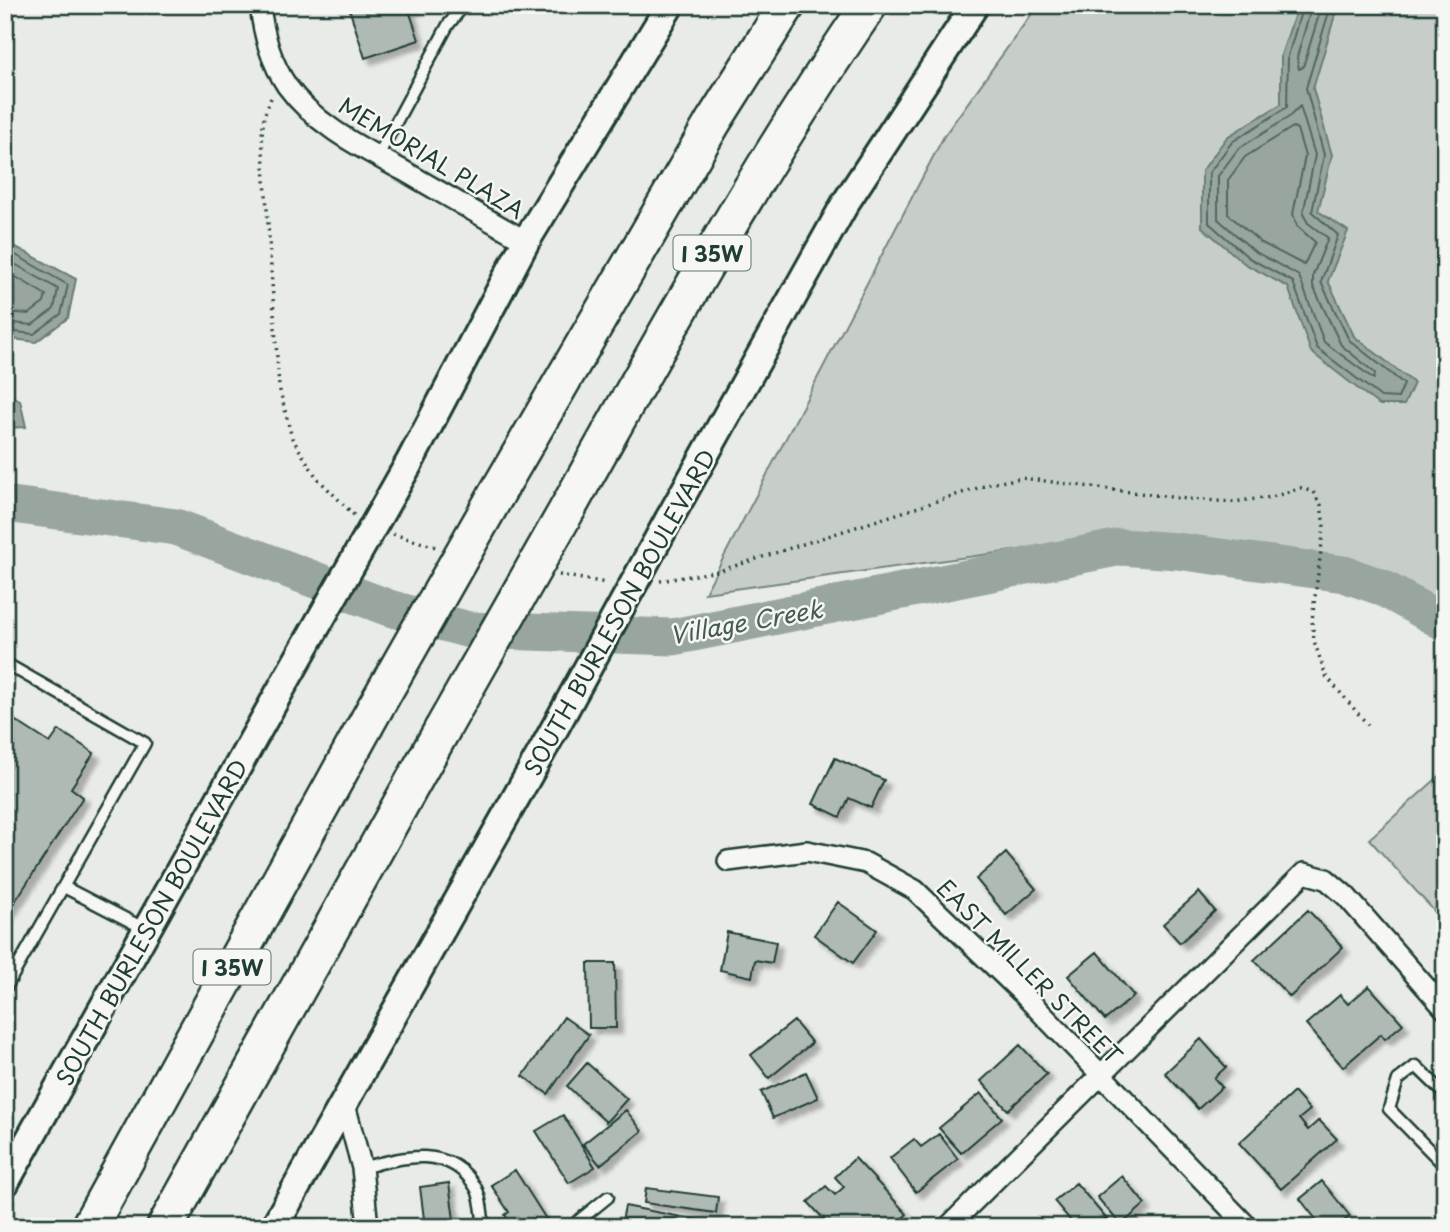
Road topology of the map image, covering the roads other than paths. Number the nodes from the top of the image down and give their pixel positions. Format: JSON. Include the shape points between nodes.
{"nodes":[{"id":1,"x":260,"y":5,"type":"edge"},
{"id":2,"x":464,"y":5,"type":"edge"},
{"id":3,"x":670,"y":5,"type":"edge"},
{"id":4,"x":787,"y":5,"type":"edge"},
{"id":5,"x":869,"y":5,"type":"edge"},
{"id":6,"x":975,"y":5,"type":"edge"},
{"id":7,"x":378,"y":156,"type":"junction"},
{"id":8,"x":526,"y":241,"type":"junction"},
{"id":9,"x":5,"y":663,"type":"edge"},
{"id":10,"x":728,"y":861,"type":"dead end"},
{"id":11,"x":64,"y":887,"type":"junction"},
{"id":12,"x":147,"y":930,"type":"junction"},
{"id":13,"x":5,"y":989,"type":"edge"},
{"id":14,"x":1445,"y":1009,"type":"edge"},
{"id":15,"x":1101,"y":1076,"type":"junction"},
{"id":16,"x":1445,"y":1094,"type":"edge"},
{"id":17,"x":344,"y":1101,"type":"junction"},
{"id":18,"x":1445,"y":1166,"type":"edge"},
{"id":19,"x":362,"y":1168,"type":"junction"},
{"id":20,"x":5,"y":1182,"type":"edge"},
{"id":21,"x":608,"y":1197,"type":"dead end"},
{"id":22,"x":89,"y":1227,"type":"edge"},
{"id":23,"x":165,"y":1227,"type":"edge"},
{"id":24,"x":274,"y":1227,"type":"edge"},
{"id":25,"x":369,"y":1227,"type":"edge"},
{"id":26,"x":484,"y":1227,"type":"edge"},
{"id":27,"x":571,"y":1227,"type":"edge"},
{"id":28,"x":948,"y":1227,"type":"edge"},
{"id":29,"x":1248,"y":1227,"type":"edge"}],
"edges":[{"from":1,"to":7,"type":"street","name":"MEMORIAL PLAZA","via":[[263,31],[287,86],[311,113]]},
{"from":2,"to":7,"type":"lane","via":[[448,25]]},
{"from":3,"to":8,"type":"main road","name":"SOUTH BURLESON BOULEVARD"},
{"from":4,"to":22,"type":"highway","number":"I 35W","bridge":true,"via":[[713,122],[496,495]]},
{"from":5,"to":23,"type":"highway","number":"I 35W","bridge":true,"via":[[685,297]]},
{"from":6,"to":17,"type":"main road","name":"SOUTH BURLESON BOULEVARD","bridge":true,"via":[[846,202]]},
{"from":7,"to":8,"type":"street","name":"MEMORIAL PLAZA"},
{"from":8,"to":12,"type":"main road","name":"SOUTH BURLESON BOULEVARD","bridge":true,"via":[[408,465]]},
{"from":9,"to":11,"type":"lane","via":[[145,743]]},
{"from":10,"to":15,"type":"street","name":"EAST MILLER STREET","via":[[807,851],[866,863],[903,883],[1021,992]]},
{"from":11,"to":12,"type":"lane"},
{"from":11,"to":13,"type":"lane"},
{"from":12,"to":20,"type":"main road","name":"SOUTH BURLESON BOULEVARD"},
{"from":14,"to":15,"type":"street","via":[[1346,896],[1326,878],[1304,873]]},
{"from":15,"to":28,"type":"street"},
{"from":15,"to":29,"type":"street","name":"EAST MILLER STREET"},
{"from":16,"to":18,"type":"lane","via":[[1416,1066],[1398,1080],[1388,1109]]},
{"from":17,"to":19,"type":"street"},
{"from":17,"to":24,"type":"main road","name":"SOUTH BURLESON BOULEVARD"},
{"from":19,"to":25,"type":"street"},
{"from":19,"to":26,"type":"lane","via":[[400,1157],[431,1155],[457,1166],[477,1190]]},
{"from":21,"to":27,"type":"lane"}]}
